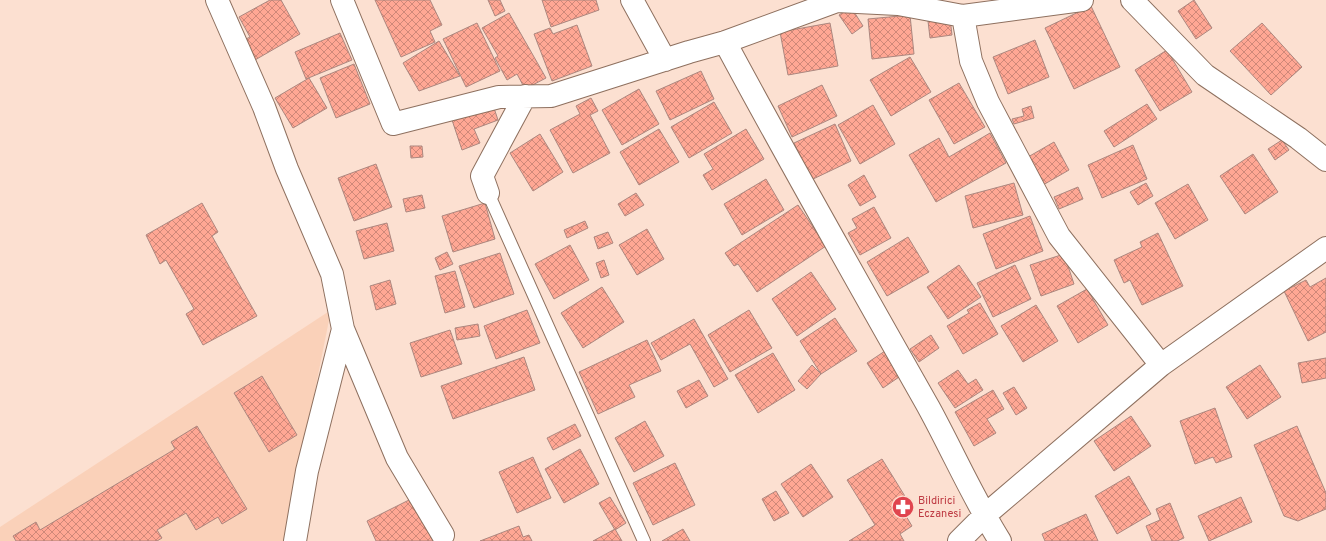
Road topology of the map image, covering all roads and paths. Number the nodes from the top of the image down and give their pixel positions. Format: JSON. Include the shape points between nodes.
{"nodes":[{"id":1,"x":217,"y":0,"type":"edge"},
{"id":2,"x":342,"y":0,"type":"edge"},
{"id":3,"x":632,"y":0,"type":"edge"},
{"id":4,"x":837,"y":0,"type":"edge"},
{"id":5,"x":1082,"y":0,"type":"edge"},
{"id":6,"x":1132,"y":0,"type":"edge"},
{"id":7,"x":963,"y":16,"type":"junction"},
{"id":8,"x":725,"y":42,"type":"junction"},
{"id":9,"x":665,"y":60,"type":"junction"},
{"id":10,"x":526,"y":96,"type":"junction"},
{"id":11,"x":1326,"y":160,"type":"edge"},
{"id":12,"x":488,"y":193,"type":"joint"},
{"id":13,"x":1326,"y":248,"type":"edge"},
{"id":14,"x":343,"y":329,"type":"junction"},
{"id":15,"x":1161,"y":365,"type":"junction"},
{"id":16,"x":984,"y":516,"type":"junction"},
{"id":17,"x":443,"y":535,"type":"dead end"},
{"id":18,"x":295,"y":541,"type":"edge"},
{"id":19,"x":644,"y":541,"type":"edge"},
{"id":20,"x":959,"y":541,"type":"edge"},
{"id":21,"x":1000,"y":541,"type":"edge"}],
"edges":[{"from":1,"to":14,"type":"street","via":[[332,274]]},
{"from":2,"to":10,"type":"street","via":[[393,124],[499,97]]},
{"from":3,"to":9,"type":"street"},
{"from":4,"to":7,"type":"street","via":[[898,4]]},
{"from":4,"to":8,"type":"street"},
{"from":5,"to":7,"type":"street"},
{"from":6,"to":11,"type":"street","via":[[1205,75]]},
{"from":7,"to":15,"type":"street","via":[[970,61],[988,102],[1060,236]]},
{"from":8,"to":9,"type":"street"},
{"from":8,"to":16,"type":"street","via":[[930,410]]},
{"from":9,"to":10,"type":"street","via":[[551,96]]},
{"from":10,"to":12,"type":"street","via":[[482,176]]},
{"from":12,"to":19,"type":"lane"},
{"from":13,"to":15,"type":"street"},
{"from":14,"to":17,"type":"street","via":[[397,458]]},
{"from":14,"to":18,"type":"street","via":[[307,471]]},
{"from":15,"to":16,"type":"street"},
{"from":16,"to":20,"type":"street"},
{"from":16,"to":21,"type":"street"}]}
